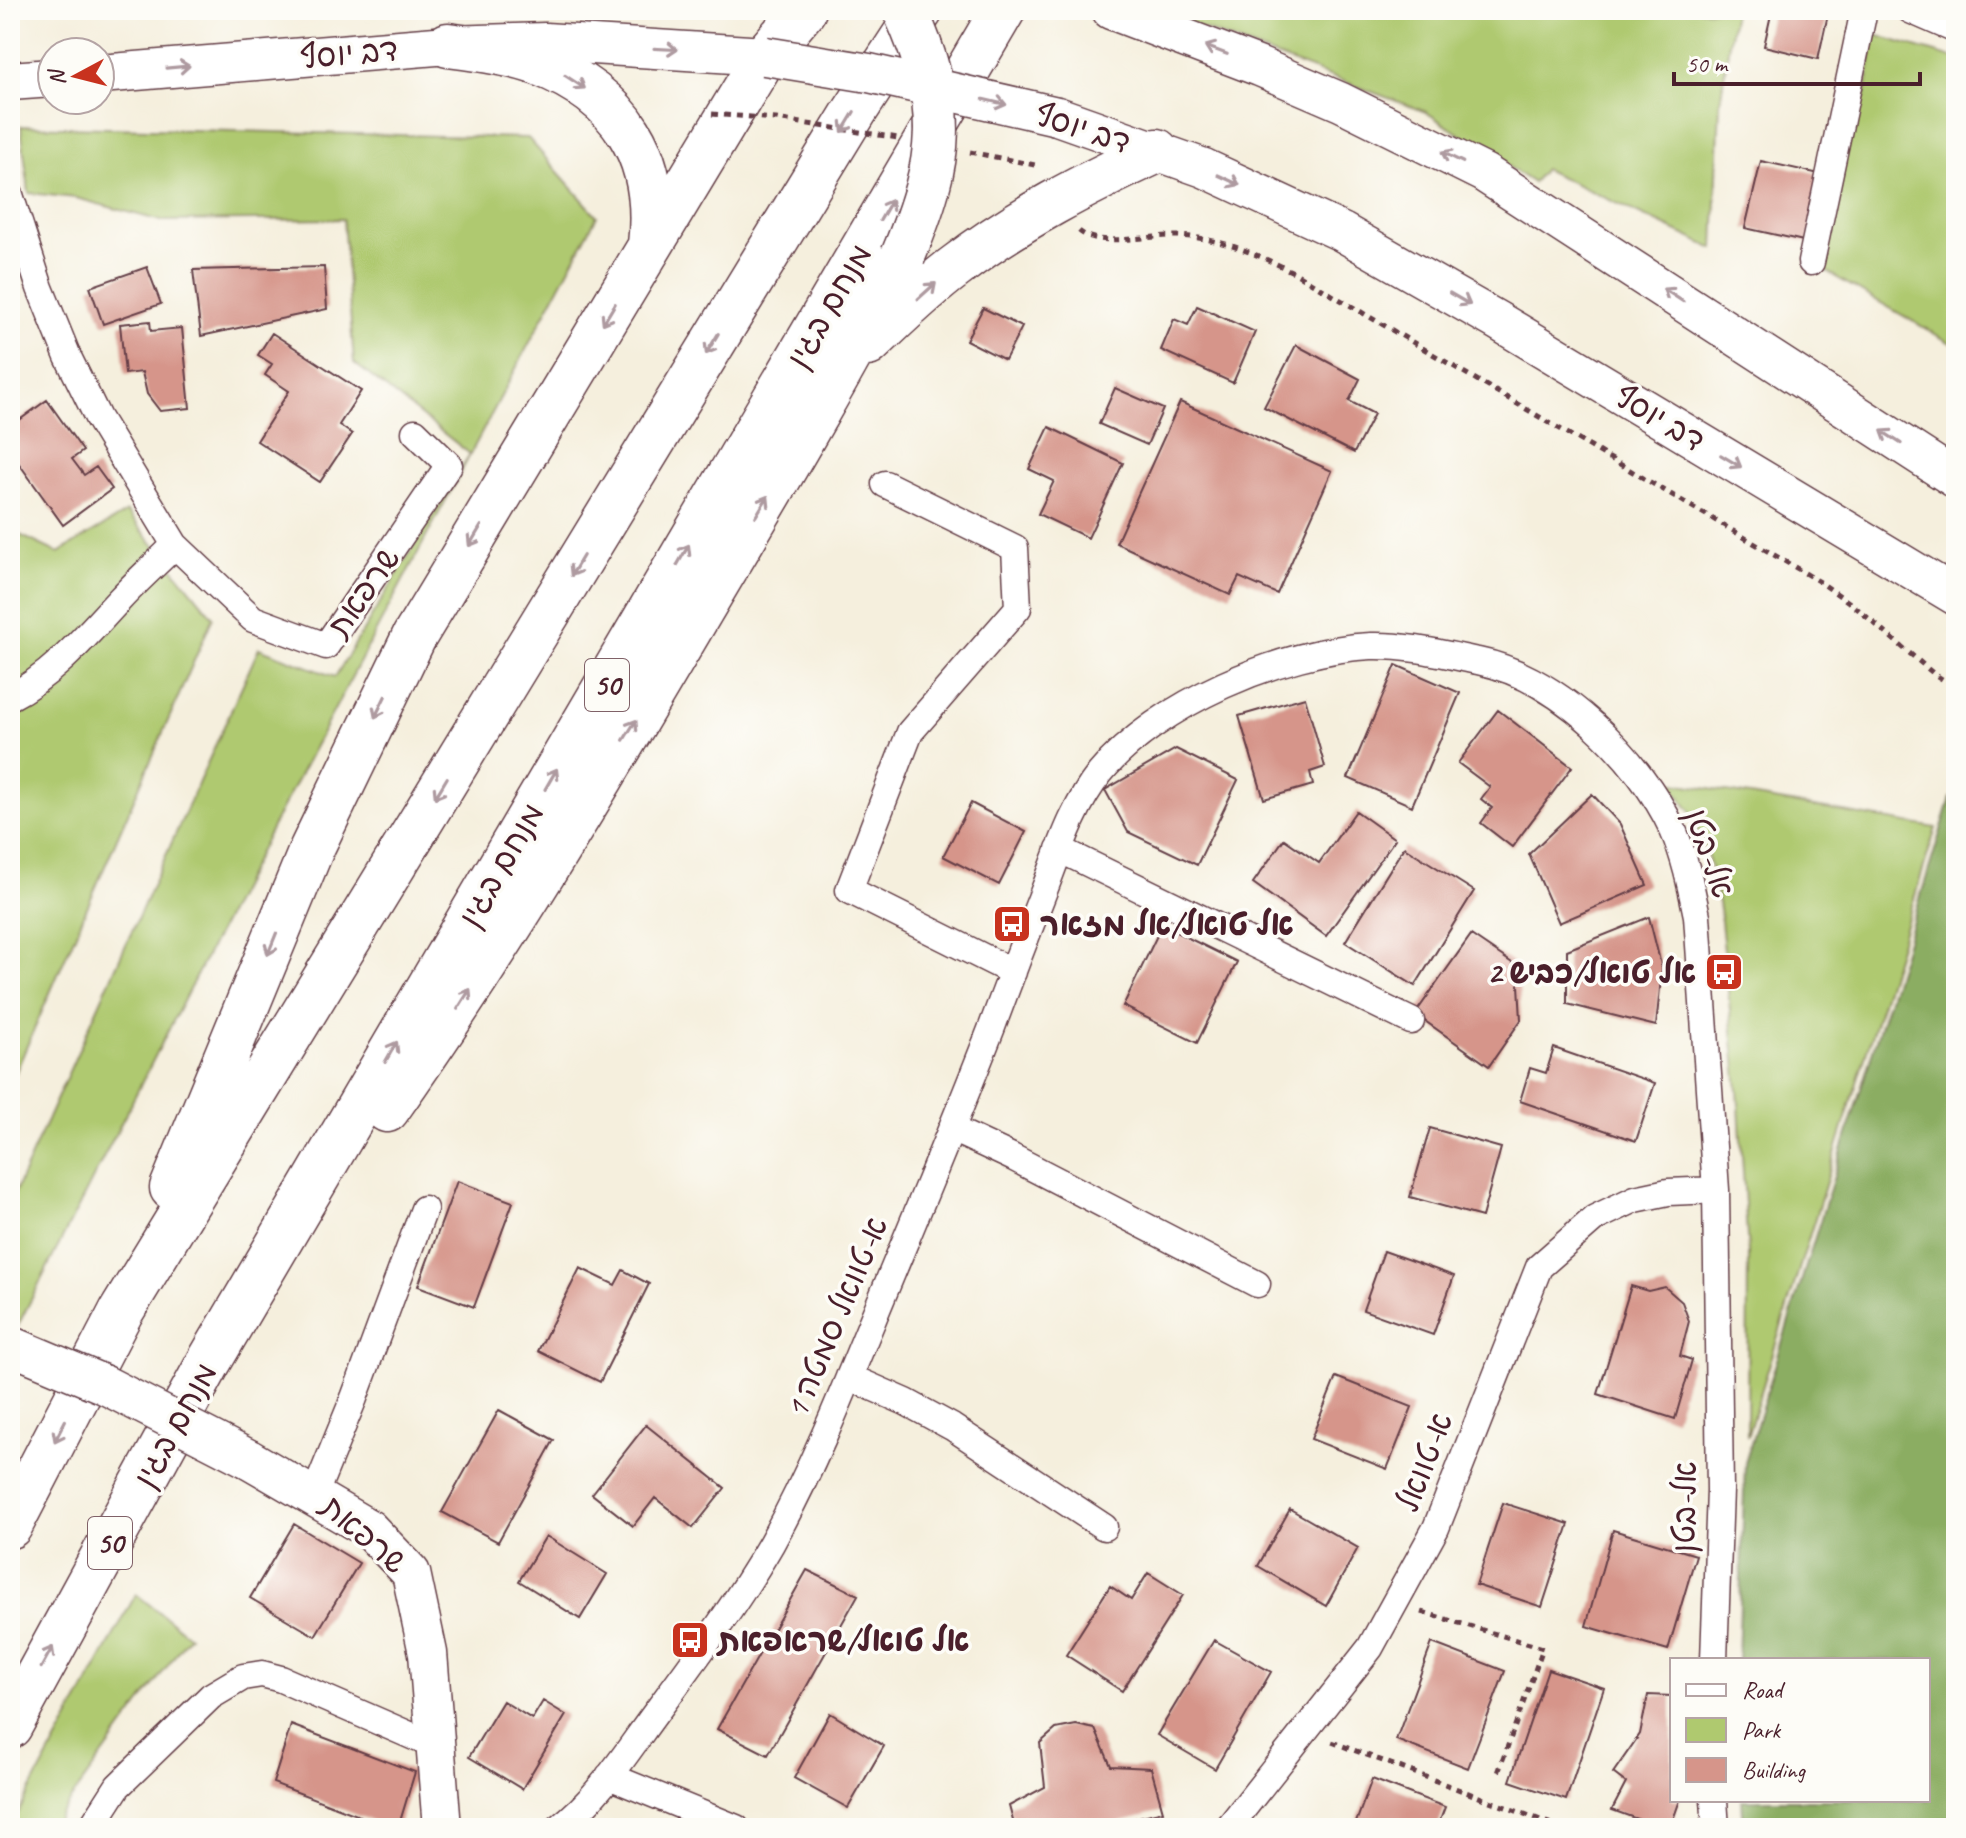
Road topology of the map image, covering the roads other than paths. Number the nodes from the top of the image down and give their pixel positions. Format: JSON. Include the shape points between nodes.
{"nodes":[{"id":1,"x":804,"y":10,"type":"edge"},
{"id":2,"x":905,"y":10,"type":"edge"},
{"id":3,"x":921,"y":10,"type":"edge"},
{"id":4,"x":1003,"y":10,"type":"edge"},
{"id":5,"x":1111,"y":10,"type":"edge"},
{"id":6,"x":1864,"y":10,"type":"edge"},
{"id":7,"x":1910,"y":10,"type":"edge"},
{"id":8,"x":1956,"y":30,"type":"edge"},
{"id":9,"x":448,"y":45,"type":"junction"},
{"id":10,"x":750,"y":55,"type":"junction"},
{"id":11,"x":116,"y":73,"type":"edge"},
{"id":12,"x":36,"y":79,"type":"edge"},
{"id":13,"x":10,"y":81,"type":"edge"},
{"id":14,"x":934,"y":87,"type":"junction"},
{"id":15,"x":1157,"y":151,"type":"junction"},
{"id":16,"x":10,"y":195,"type":"edge"},
{"id":17,"x":650,"y":247,"type":"junction"},
{"id":18,"x":1811,"y":262,"type":"dead end"},
{"id":19,"x":848,"y":361,"type":"junction"},
{"id":20,"x":415,"y":432,"type":"dead end"},
{"id":21,"x":1956,"y":479,"type":"edge"},
{"id":22,"x":885,"y":484,"type":"dead end"},
{"id":23,"x":175,"y":545,"type":"junction"},
{"id":24,"x":1956,"y":596,"type":"edge"},
{"id":25,"x":10,"y":697,"type":"edge"},
{"id":26,"x":1059,"y":849,"type":"junction"},
{"id":27,"x":1013,"y":972,"type":"junction"},
{"id":28,"x":1411,"y":1021,"type":"dead end"},
{"id":29,"x":952,"y":1129,"type":"junction"},
{"id":30,"x":1716,"y":1190,"type":"junction"},
{"id":31,"x":424,"y":1209,"type":"dead end"},
{"id":32,"x":1257,"y":1284,"type":"dead end"},
{"id":33,"x":121,"y":1312,"type":"junction"},
{"id":34,"x":10,"y":1345,"type":"edge"},
{"id":35,"x":210,"y":1360,"type":"junction"},
{"id":36,"x":849,"y":1377,"type":"junction"},
{"id":37,"x":314,"y":1496,"type":"junction"},
{"id":38,"x":10,"y":1526,"type":"edge"},
{"id":39,"x":1104,"y":1527,"type":"dead end"},
{"id":40,"x":1714,"y":1658,"type":"edge"},
{"id":41,"x":10,"y":1726,"type":"edge"},
{"id":42,"x":435,"y":1746,"type":"junction"},
{"id":43,"x":609,"y":1776,"type":"junction"},
{"id":44,"x":1714,"y":1802,"type":"edge"},
{"id":45,"x":91,"y":1828,"type":"edge"},
{"id":46,"x":442,"y":1828,"type":"edge"},
{"id":47,"x":559,"y":1828,"type":"edge"},
{"id":48,"x":736,"y":1828,"type":"edge"},
{"id":49,"x":1228,"y":1828,"type":"edge"},
{"id":50,"x":1716,"y":1828,"type":"edge"}],
"edges":[{"from":1,"to":10,"type":"highway"},
{"from":2,"to":14,"type":"highway","bridge":true},
{"from":3,"to":33,"type":"highway","one_way":true},
{"from":35,"to":4,"type":"highway","name":"מנחם בגין","number":"50","one_way":true},
{"from":21,"to":5,"type":"main road","one_way":true,"via":[[1484,173],[1328,96]]},
{"from":6,"to":18,"type":"street"},
{"from":7,"to":8,"type":"street"},
{"from":9,"to":10,"type":"main road","name":"דב יוסף","one_way":true,"via":[[545,42]]},
{"from":11,"to":9,"type":"main road","name":"דב יוסף","one_way":true},
{"from":9,"to":17,"type":"highway","one_way":true,"via":[[535,62],[565,75],[604,103],[630,134],[647,169],[653,219]]},
{"from":10,"to":14,"type":"main road","name":"דב יוסף","bridge":true},
{"from":10,"to":17,"type":"highway"},
{"from":12,"to":13,"type":"main road"},
{"from":14,"to":15,"type":"main road","name":"דב יוסף","one_way":true,"bridge":true,"via":[[1057,116]]},
{"from":14,"to":19,"type":"highway","bridge":true,"via":[[937,125],[925,201],[903,256]]},
{"from":19,"to":15,"type":"highway","one_way":true,"via":[[1047,182]]},
{"from":15,"to":24,"type":"main road","name":"דב יוסף","one_way":true,"via":[[1342,232]]},
{"from":16,"to":23,"type":"street","name":"שרפאת","via":[[68,357],[98,418]]},
{"from":17,"to":33,"type":"highway","one_way":true,"via":[[414,637],[312,848]]},
{"from":35,"to":19,"type":"highway","one_way":true,"via":[[450,1021],[643,709]]},
{"from":20,"to":23,"type":"street","name":"שרפאת","via":[[449,465],[326,646],[253,619]]},
{"from":22,"to":27,"type":"street","via":[[1015,548],[1018,608],[910,732],[849,890]]},
{"from":23,"to":25,"type":"street","via":[[78,645],[34,685]]},
{"from":26,"to":27,"type":"street","name":"א-טוואל סמטה 1"},
{"from":26,"to":28,"type":"street"},
{"from":26,"to":30,"type":"street","name":"אל-בטן","via":[[1101,772],[1138,736],[1249,674],[1315,652],[1374,646],[1489,663],[1530,680],[1584,715],[1620,749],[1673,830],[1697,916]]},
{"from":27,"to":29,"type":"street","name":"א-טוואל סמטה 1"},
{"from":29,"to":32,"type":"street"},
{"from":29,"to":36,"type":"street","name":"א-טוואל סמטה 1"},
{"from":30,"to":40,"type":"street","name":"אל-בטן","via":[[1720,1490]]},
{"from":30,"to":49,"type":"street","name":"א-טוואל","via":[[1635,1199],[1595,1218],[1539,1267],[1436,1528],[1395,1603],[1370,1648]]},
{"from":31,"to":37,"type":"street","name":"שרפאת"},
{"from":33,"to":38,"type":"highway","one_way":true},
{"from":34,"to":37,"type":"main road","bridge":true,"via":[[105,1385]]},
{"from":41,"to":35,"type":"highway","name":"מנחם בגין","number":"50","one_way":true},
{"from":36,"to":39,"type":"street","via":[[952,1427]]},
{"from":36,"to":43,"type":"street","name":"א-טוואל סמטה 1","via":[[772,1543],[727,1616]]},
{"from":37,"to":42,"type":"main road","name":"שרפאת","via":[[369,1529],[411,1573],[428,1653]]},
{"from":42,"to":45,"type":"street","via":[[281,1679],[243,1677],[211,1696],[118,1786]]},
{"from":42,"to":46,"type":"main road","name":"שרפאת"},
{"from":43,"to":47,"type":"street"},
{"from":43,"to":48,"type":"street"},
{"from":44,"to":50,"type":"street"}]}
